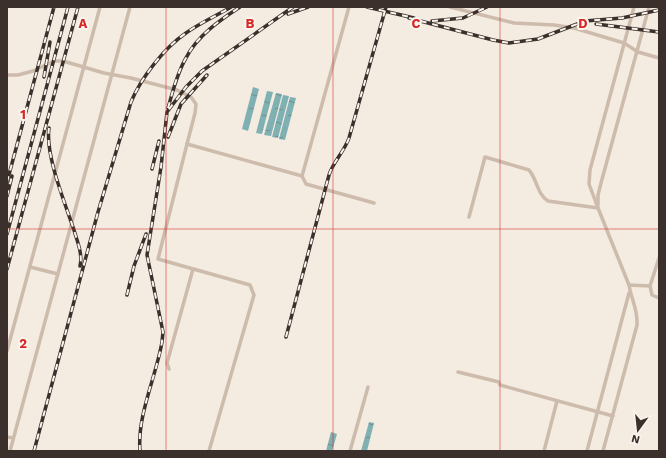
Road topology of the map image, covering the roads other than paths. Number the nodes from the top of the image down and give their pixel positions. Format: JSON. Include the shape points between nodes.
{"nodes":[{"id":1,"x":100,"y":7,"type":"edge"},
{"id":2,"x":130,"y":7,"type":"edge"},
{"id":3,"x":349,"y":7,"type":"edge"},
{"id":4,"x":450,"y":7,"type":"edge"},
{"id":5,"x":634,"y":7,"type":"edge"},
{"id":6,"x":649,"y":7,"type":"edge"},
{"id":7,"x":624,"y":42,"type":"junction"},
{"id":8,"x":638,"y":52,"type":"junction"},
{"id":9,"x":659,"y":58,"type":"edge"},
{"id":10,"x":84,"y":67,"type":"junction"},
{"id":11,"x":112,"y":74,"type":"junction"},
{"id":12,"x":7,"y":75,"type":"edge"},
{"id":13,"x":187,"y":144,"type":"junction"},
{"id":14,"x":302,"y":176,"type":"junction"},
{"id":15,"x":374,"y":203,"type":"dead end"},
{"id":16,"x":598,"y":208,"type":"junction"},
{"id":17,"x":469,"y":217,"type":"dead end"},
{"id":18,"x":659,"y":258,"type":"edge"},
{"id":19,"x":30,"y":267,"type":"junction"},
{"id":20,"x":193,"y":269,"type":"junction"},
{"id":21,"x":58,"y":274,"type":"junction"},
{"id":22,"x":628,"y":285,"type":"junction"},
{"id":23,"x":650,"y":286,"type":"junction"},
{"id":24,"x":630,"y":292,"type":"junction"},
{"id":25,"x":659,"y":298,"type":"edge"},
{"id":26,"x":7,"y":351,"type":"edge"},
{"id":27,"x":169,"y":369,"type":"dead end"},
{"id":28,"x":458,"y":372,"type":"dead end"},
{"id":29,"x":368,"y":388,"type":"dead end"},
{"id":30,"x":557,"y":401,"type":"junction"},
{"id":31,"x":598,"y":412,"type":"junction"},
{"id":32,"x":613,"y":416,"type":"junction"},
{"id":33,"x":7,"y":437,"type":"edge"},
{"id":34,"x":13,"y":438,"type":"junction"},
{"id":35,"x":10,"y":451,"type":"edge"},
{"id":36,"x":209,"y":451,"type":"edge"},
{"id":37,"x":350,"y":451,"type":"edge"},
{"id":38,"x":544,"y":451,"type":"edge"},
{"id":39,"x":586,"y":451,"type":"edge"},
{"id":40,"x":603,"y":451,"type":"edge"}],
"edges":[{"from":1,"to":10,"type":"lane"},
{"from":2,"to":11,"type":"lane"},
{"from":3,"to":14,"type":"lane"},
{"from":4,"to":7,"type":"lane","via":[[514,23],[574,28]]},
{"from":5,"to":7,"type":"lane"},
{"from":6,"to":8,"type":"lane"},
{"from":7,"to":8,"type":"lane"},
{"from":7,"to":16,"type":"lane","via":[[590,170],[589,184]]},
{"from":8,"to":9,"type":"lane"},
{"from":8,"to":16,"type":"lane","via":[[601,183]]},
{"from":10,"to":11,"type":"lane"},
{"from":10,"to":12,"type":"lane","via":[[54,61],[18,76]]},
{"from":10,"to":19,"type":"lane"},
{"from":11,"to":13,"type":"lane","via":[[154,83],[191,96],[196,104]]},
{"from":11,"to":21,"type":"lane"},
{"from":13,"to":14,"type":"lane"},
{"from":13,"to":20,"type":"lane","via":[[158,259]]},
{"from":14,"to":15,"type":"lane","via":[[306,184]]},
{"from":16,"to":17,"type":"lane","via":[[548,200],[541,194],[529,170],[485,157]]},
{"from":16,"to":22,"type":"lane"},
{"from":18,"to":23,"type":"lane"},
{"from":19,"to":21,"type":"lane"},
{"from":19,"to":26,"type":"lane"},
{"from":20,"to":27,"type":"lane","via":[[167,363]]},
{"from":20,"to":36,"type":"lane","via":[[250,285],[254,295]]},
{"from":21,"to":34,"type":"lane"},
{"from":22,"to":23,"type":"lane"},
{"from":22,"to":24,"type":"lane"},
{"from":23,"to":25,"type":"lane","via":[[652,295]]},
{"from":24,"to":31,"type":"lane"},
{"from":24,"to":32,"type":"lane","via":[[638,314],[637,325]]},
{"from":28,"to":30,"type":"lane","via":[[500,382],[500,385]]},
{"from":29,"to":37,"type":"lane"},
{"from":30,"to":31,"type":"lane"},
{"from":30,"to":38,"type":"lane"},
{"from":31,"to":32,"type":"lane"},
{"from":31,"to":39,"type":"lane"},
{"from":32,"to":40,"type":"lane"},
{"from":33,"to":34,"type":"lane"},
{"from":34,"to":35,"type":"lane"}]}
